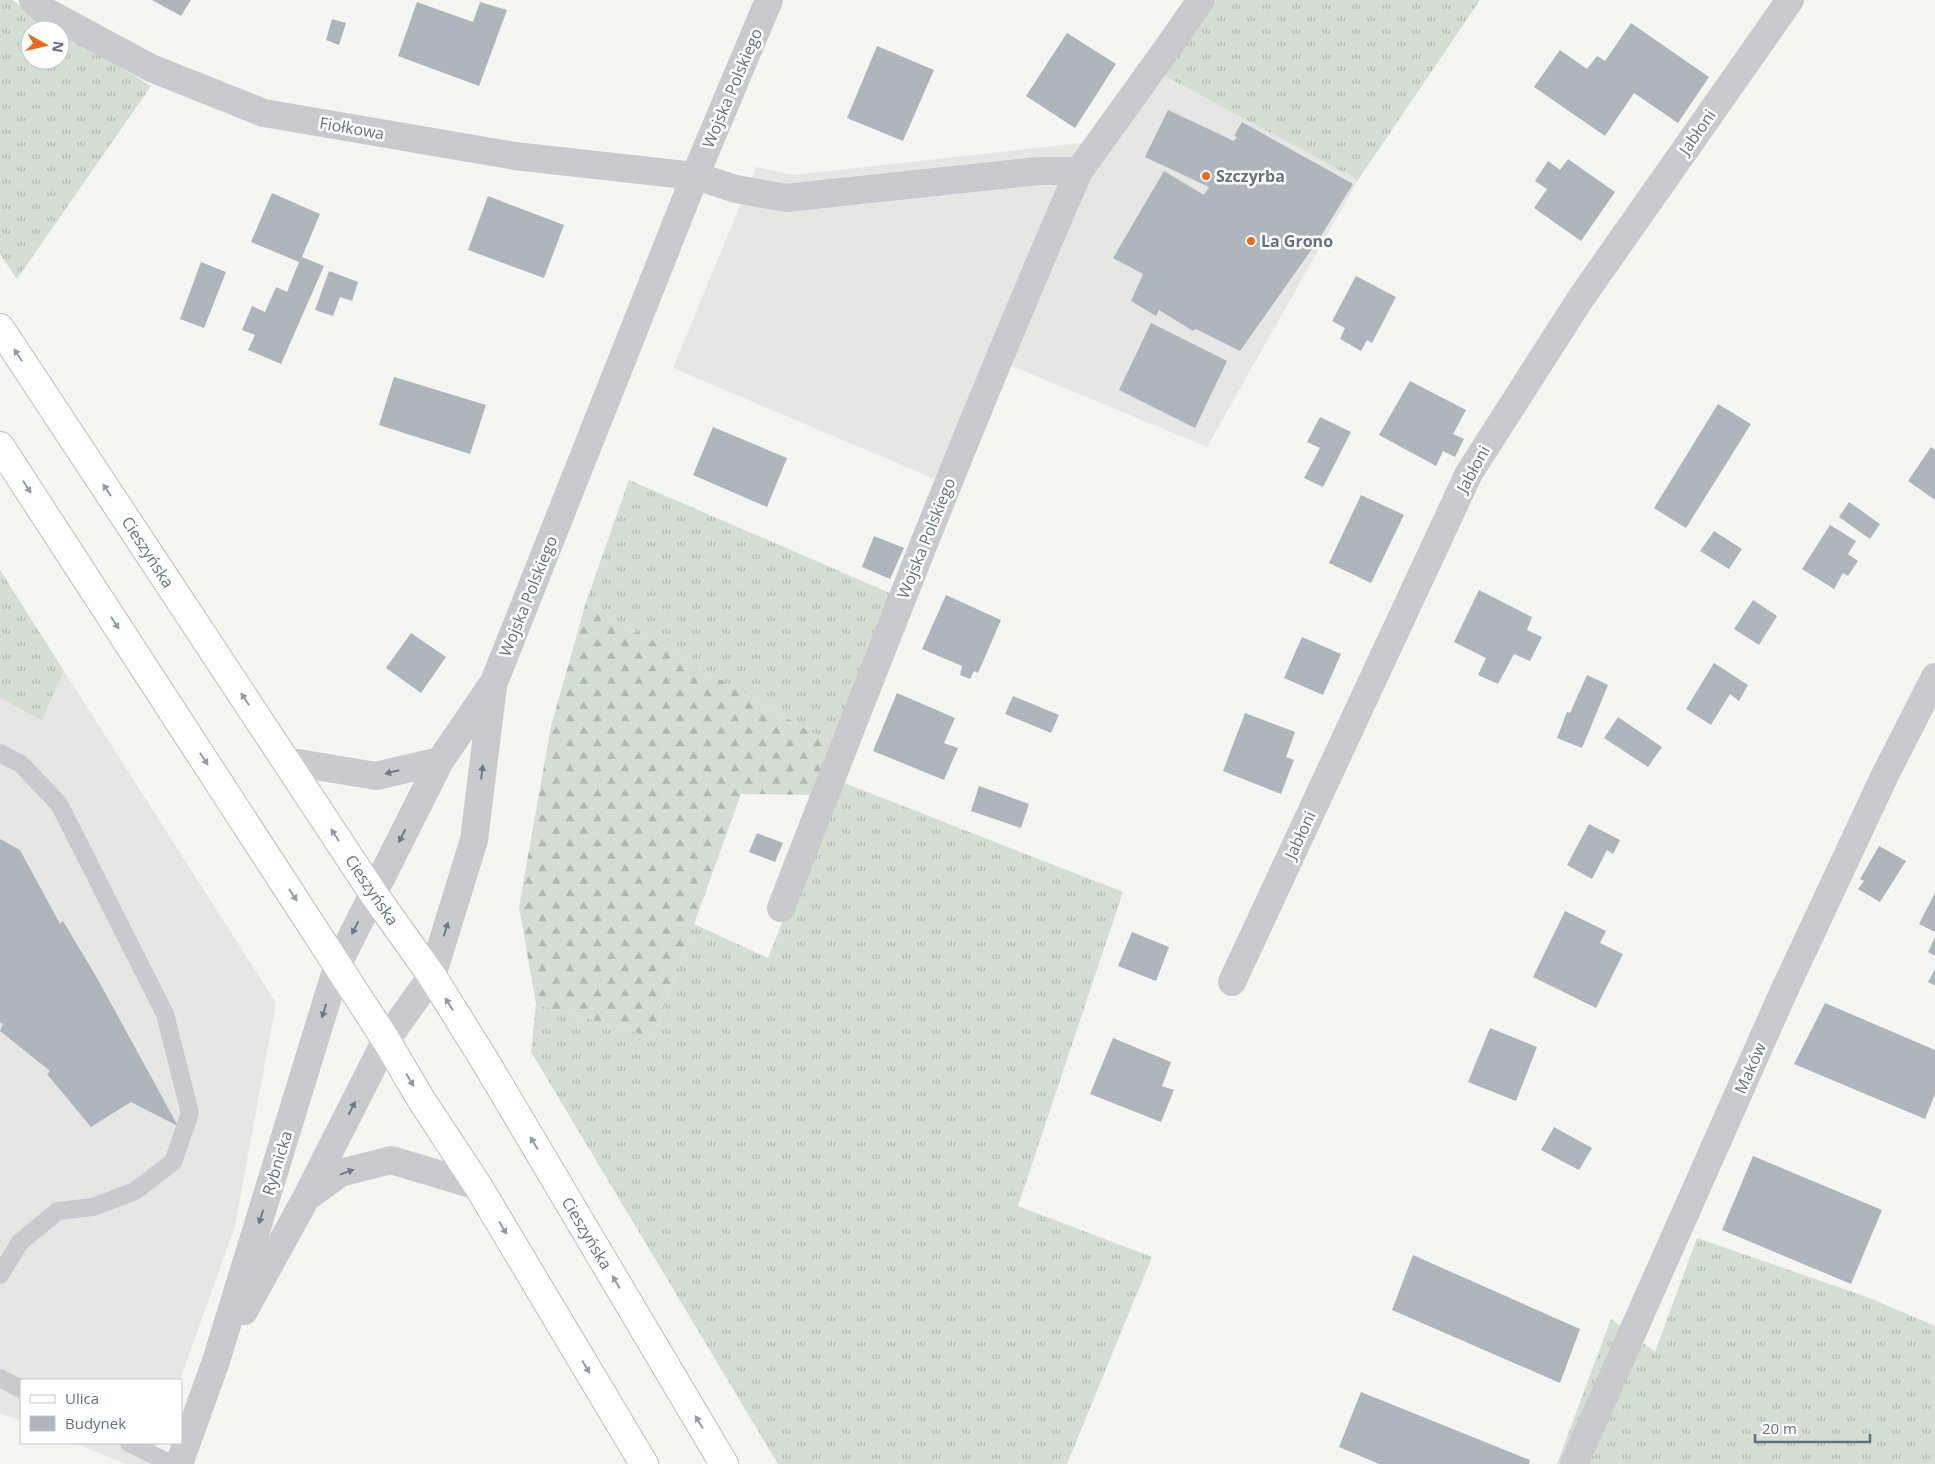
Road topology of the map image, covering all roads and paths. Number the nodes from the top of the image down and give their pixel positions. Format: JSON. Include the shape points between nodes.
{"nodes":[{"id":1,"x":33,"y":0,"type":"edge"},
{"id":2,"x":769,"y":0,"type":"edge"},
{"id":3,"x":1200,"y":0,"type":"edge"},
{"id":4,"x":1790,"y":0,"type":"edge"},
{"id":5,"x":1079,"y":171,"type":"junction"},
{"id":6,"x":695,"y":176,"type":"junction"},
{"id":7,"x":0,"y":328,"type":"edge"},
{"id":8,"x":0,"y":446,"type":"edge"},
{"id":9,"x":1935,"y":677,"type":"edge"},
{"id":10,"x":494,"y":682,"type":"junction"},
{"id":11,"x":0,"y":753,"type":"edge"},
{"id":12,"x":286,"y":761,"type":"junction"},
{"id":13,"x":440,"y":761,"type":"junction"},
{"id":14,"x":373,"y":892,"type":"junction"},
{"id":15,"x":781,"y":908,"type":"dead end"},
{"id":16,"x":338,"y":964,"type":"junction"},
{"id":17,"x":432,"y":976,"type":"junction"},
{"id":18,"x":1232,"y":982,"type":"dead end"},
{"id":19,"x":386,"y":1040,"type":"junction"},
{"id":20,"x":478,"y":1186,"type":"junction"},
{"id":21,"x":306,"y":1198,"type":"junction"},
{"id":22,"x":0,"y":1274,"type":"edge"},
{"id":23,"x":216,"y":1361,"type":"junction"},
{"id":24,"x":0,"y":1378,"type":"edge"},
{"id":25,"x":20,"y":1388,"type":"edge"},
{"id":26,"x":131,"y":1444,"type":"edge"},
{"id":27,"x":172,"y":1464,"type":"edge"},
{"id":28,"x":179,"y":1464,"type":"edge"},
{"id":29,"x":644,"y":1464,"type":"edge"},
{"id":30,"x":724,"y":1464,"type":"edge"},
{"id":31,"x":1574,"y":1464,"type":"edge"}],
"edges":[{"from":1,"to":6,"type":"street","name":"Fiołkowa","via":[[45,11],[151,68],[264,112],[515,156]]},
{"from":2,"to":6,"type":"street","name":"Wojska Polskiego"},
{"from":3,"to":5,"type":"street","name":"Wojska Polskiego"},
{"from":4,"to":18,"type":"street","name":"Jabłoni","via":[[1581,298],[1469,473]]},
{"from":5,"to":6,"type":"street","via":[[1038,171],[786,198],[736,189]]},
{"from":5,"to":15,"type":"street","name":"Wojska Polskiego","via":[[912,573]]},
{"from":6,"to":10,"type":"street","name":"Wojska Polskiego"},
{"from":12,"to":7,"type":"main road","name":"Cieszyńska","one_way":true},
{"from":8,"to":16,"type":"main road","one_way":true},
{"from":9,"to":31,"type":"street","name":"Maków","via":[[1787,984]]},
{"from":10,"to":13,"type":"street","name":"Wojska Polskiego"},
{"from":17,"to":10,"type":"street","name":"Wojska Polskiego","one_way":true,"via":[[474,840]]},
{"from":11,"to":22,"type":"lane","via":[[21,764],[59,804],[165,1014],[190,1114],[173,1162],[135,1190],[92,1207],[58,1211],[20,1242]]},
{"from":13,"to":12,"type":"street","one_way":true,"via":[[376,776]]},
{"from":14,"to":12,"type":"main road","name":"Cieszyńska","one_way":true},
{"from":13,"to":14,"type":"street","name":"Wojska Polskiego","one_way":true},
{"from":14,"to":16,"type":"street","name":"Wojska Polskiego","one_way":true},
{"from":14,"to":17,"type":"main road","name":"Cieszyńska"},
{"from":16,"to":19,"type":"main road"},
{"from":16,"to":23,"type":"street","name":"Rybnicka","one_way":true},
{"from":17,"to":19,"type":"street","name":"Wojska Polskiego"},
{"from":30,"to":17,"type":"main road","name":"Cieszyńska","one_way":true},
{"from":19,"to":20,"type":"main road","one_way":true},
{"from":21,"to":19,"type":"street","name":"Rybnicka","one_way":true},
{"from":21,"to":20,"type":"street","one_way":true,"via":[[340,1173],[391,1160]]},
{"from":20,"to":29,"type":"main road","one_way":true},
{"from":21,"to":23,"type":"street","name":"Rybnicka"},
{"from":23,"to":28,"type":"street","name":"Rybnicka"},
{"from":24,"to":25,"type":"lane"},
{"from":26,"to":27,"type":"lane"}]}
